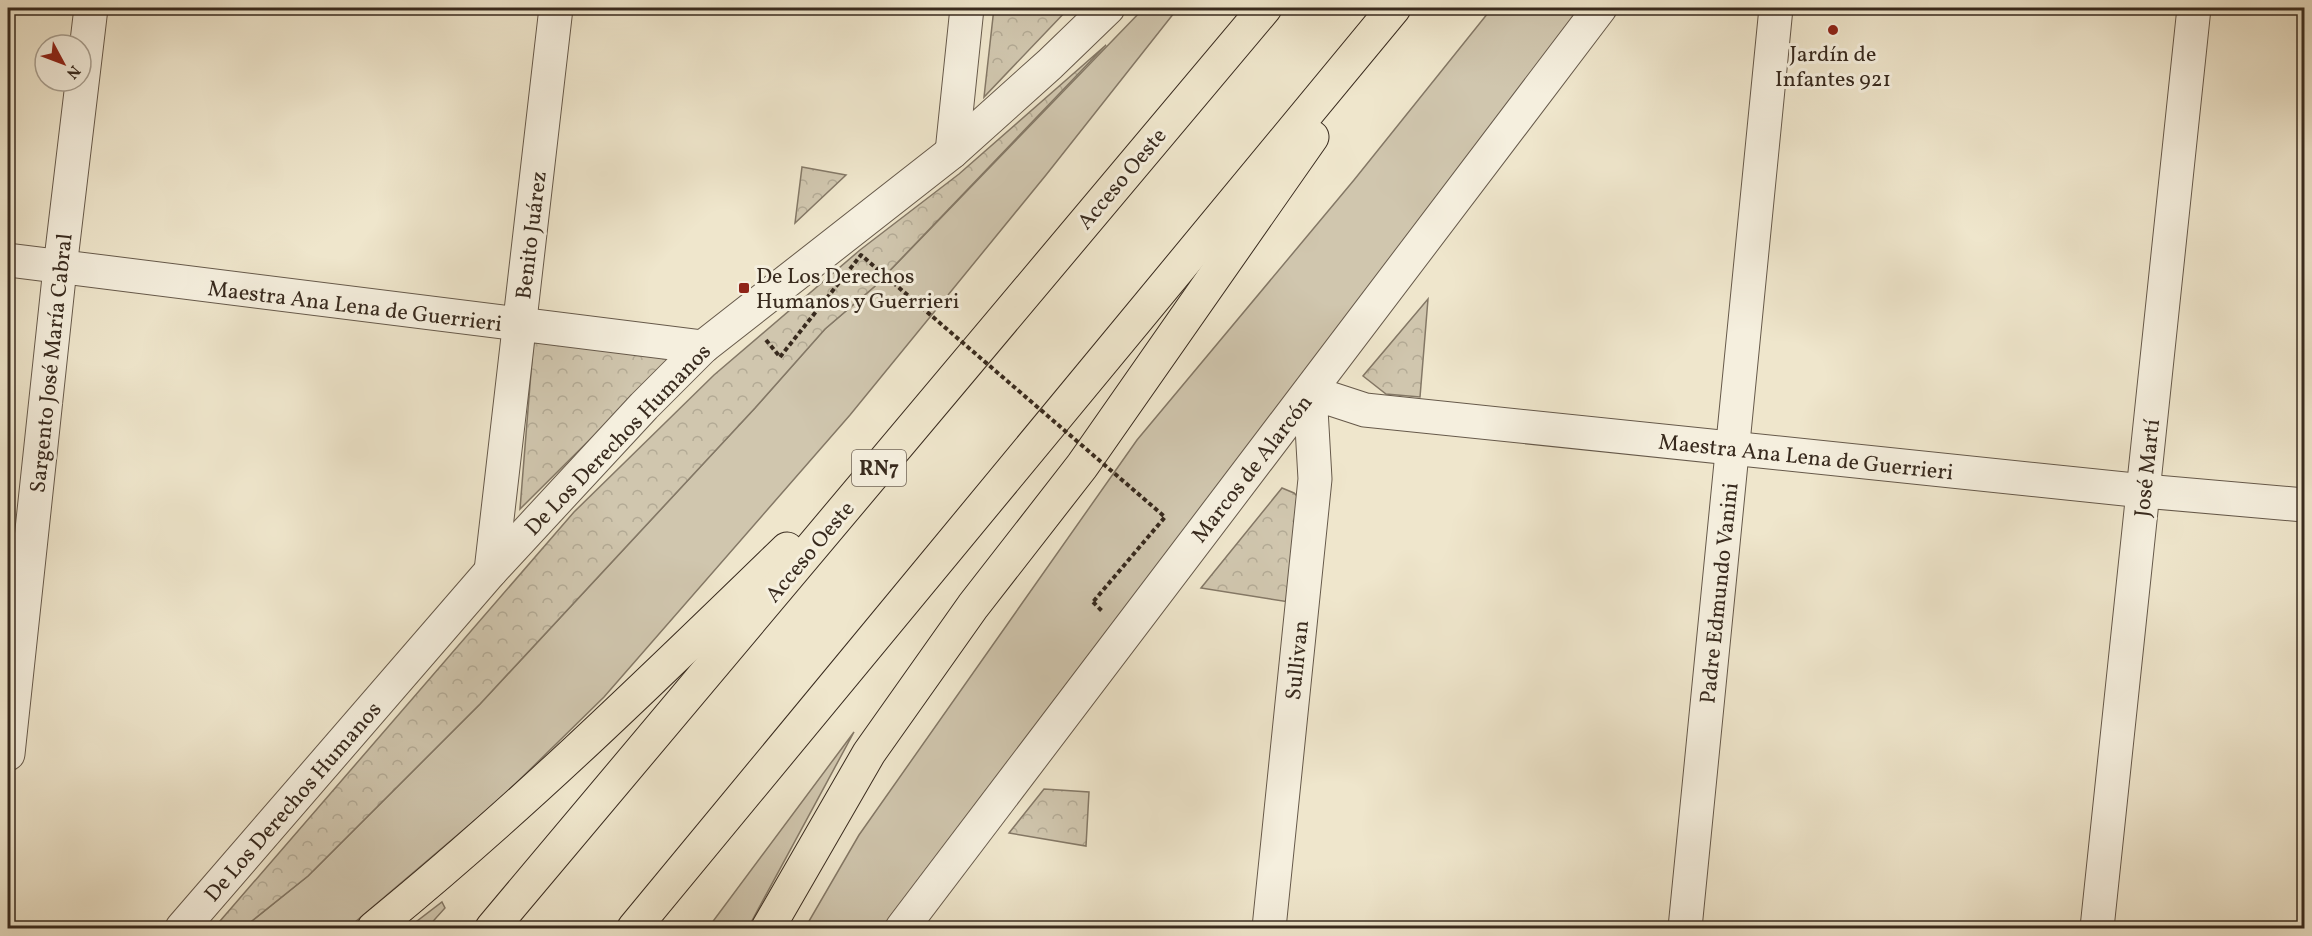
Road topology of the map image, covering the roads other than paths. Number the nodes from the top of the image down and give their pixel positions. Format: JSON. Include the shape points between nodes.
{"nodes":[{"id":1,"x":91,"y":8,"type":"edge"},
{"id":2,"x":556,"y":8,"type":"edge"},
{"id":3,"x":968,"y":8,"type":"edge"},
{"id":4,"x":1108,"y":8,"type":"edge"},
{"id":5,"x":1264,"y":8,"type":"edge"},
{"id":6,"x":1394,"y":8,"type":"edge"},
{"id":7,"x":1404,"y":8,"type":"edge"},
{"id":8,"x":1600,"y":8,"type":"edge"},
{"id":9,"x":1776,"y":8,"type":"edge"},
{"id":10,"x":2194,"y":8,"type":"edge"},
{"id":11,"x":952,"y":152,"type":"junction"},
{"id":12,"x":8,"y":260,"type":"edge"},
{"id":13,"x":60,"y":268,"type":"junction"},
{"id":14,"x":520,"y":325,"type":"junction"},
{"id":15,"x":703,"y":347,"type":"junction"},
{"id":16,"x":1310,"y":392,"type":"junction"},
{"id":17,"x":917,"y":422,"type":"junction"},
{"id":18,"x":1732,"y":448,"type":"junction"},
{"id":19,"x":2144,"y":491,"type":"junction"},
{"id":20,"x":2304,"y":505,"type":"edge"},
{"id":21,"x":491,"y":571,"type":"junction"},
{"id":22,"x":8,"y":754,"type":"edge"},
{"id":23,"x":182,"y":928,"type":"edge"},
{"id":24,"x":374,"y":928,"type":"edge"},
{"id":25,"x":492,"y":928,"type":"edge"},
{"id":26,"x":634,"y":928,"type":"edge"},
{"id":27,"x":768,"y":928,"type":"edge"},
{"id":28,"x":902,"y":928,"type":"edge"},
{"id":29,"x":1269,"y":928,"type":"edge"},
{"id":30,"x":1685,"y":928,"type":"edge"},
{"id":31,"x":2097,"y":928,"type":"edge"}],
"edges":[{"from":1,"to":13,"type":"street","name":"Sargento José María Cabral"},
{"from":2,"to":14,"type":"street","name":"Benito Juárez"},
{"from":3,"to":11,"type":"street"},
{"from":4,"to":11,"type":"street","name":"De Los Derechos Humanos"},
{"from":5,"to":17,"type":"highway","name":"Acceso Oeste","number":"RN7"},
{"from":6,"to":26,"type":"highway"},
{"from":7,"to":27,"type":"highway","via":[[1082,466],[973,606],[868,753]]},
{"from":8,"to":16,"type":"street","name":"Marcos de Alarcón"},
{"from":9,"to":18,"type":"street","name":"Padre Edmundo Vanini"},
{"from":10,"to":19,"type":"street","name":"José Martí"},
{"from":11,"to":15,"type":"street","name":"De Los Derechos Humanos"},
{"from":12,"to":13,"type":"street","name":"Maestra Ana Lena de Guerrieri"},
{"from":13,"to":14,"type":"street","name":"Maestra Ana Lena de Guerrieri"},
{"from":13,"to":22,"type":"street","name":"Sargento José María Cabral"},
{"from":14,"to":15,"type":"street","name":"Maestra Ana Lena de Guerrieri"},
{"from":14,"to":21,"type":"street","name":"Benito Juárez"},
{"from":15,"to":21,"type":"street","name":"De Los Derechos Humanos"},
{"from":16,"to":18,"type":"street","name":"Maestra Ana Lena de Guerrieri","via":[[1365,410]]},
{"from":16,"to":28,"type":"street","name":"Marcos de Alarcón"},
{"from":16,"to":29,"type":"street","name":"Sullivan","via":[[1315,479]]},
{"from":17,"to":24,"type":"highway","via":[[596,734],[454,863]]},
{"from":17,"to":25,"type":"highway","name":"Acceso Oeste","number":"RN7"},
{"from":18,"to":19,"type":"street","name":"Maestra Ana Lena de Guerrieri"},
{"from":18,"to":30,"type":"street","name":"Padre Edmundo Vanini"},
{"from":19,"to":20,"type":"street","name":"Maestra Ana Lena de Guerrieri"},
{"from":19,"to":31,"type":"street","name":"José Martí"},
{"from":21,"to":23,"type":"street","name":"De Los Derechos Humanos"}]}
